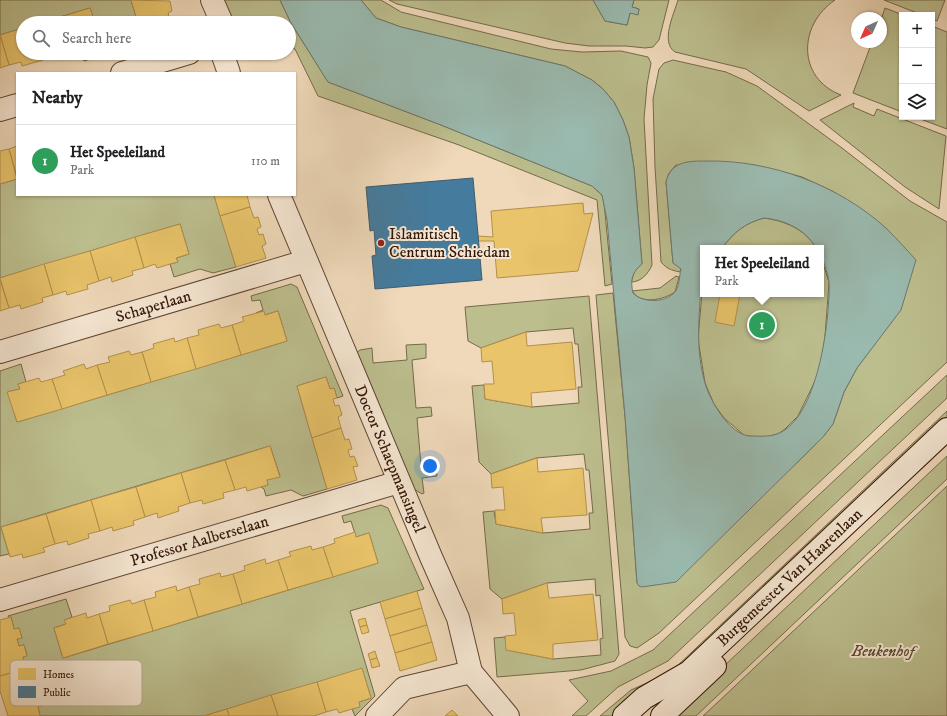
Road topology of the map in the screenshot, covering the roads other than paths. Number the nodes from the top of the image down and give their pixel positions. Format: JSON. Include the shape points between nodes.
{"nodes":[{"id":1,"x":212,"y":0,"type":"edge"},
{"id":2,"x":219,"y":16,"type":"edge"},
{"id":3,"x":166,"y":60,"type":"edge"},
{"id":4,"x":224,"y":60,"type":"edge"},
{"id":5,"x":125,"y":72,"type":"edge"},
{"id":6,"x":229,"y":72,"type":"edge"},
{"id":7,"x":16,"y":105,"type":"edge"},
{"id":8,"x":0,"y":110,"type":"edge"},
{"id":9,"x":279,"y":196,"type":"edge"},
{"id":10,"x":306,"y":261,"type":"junction"},
{"id":11,"x":0,"y":352,"type":"edge"},
{"id":12,"x":947,"y":430,"type":"edge"},
{"id":13,"x":947,"y":449,"type":"edge"},
{"id":14,"x":399,"y":482,"type":"junction"},
{"id":15,"x":0,"y":600,"type":"edge"},
{"id":16,"x":471,"y":672,"type":"junction"},
{"id":17,"x":377,"y":716,"type":"edge"},
{"id":18,"x":508,"y":716,"type":"edge"},
{"id":19,"x":624,"y":716,"type":"edge"},
{"id":20,"x":662,"y":716,"type":"edge"}],
"edges":[{"from":1,"to":2,"type":"street"},
{"from":3,"to":5,"type":"street"},
{"from":4,"to":6,"type":"street"},
{"from":7,"to":8,"type":"street"},
{"from":9,"to":10,"type":"street","name":"Doctor Schaepmansingel"},
{"from":10,"to":11,"type":"street","name":"Schaperlaan"},
{"from":10,"to":14,"type":"street","name":"Doctor Schaepmansingel"},
{"from":12,"to":19,"type":"street","name":"Burgemeester Van Haarenlaan","via":[[689,672],[644,698]]},
{"from":13,"to":20,"type":"street","name":"Burgemeester Van Haarenlaan"},
{"from":14,"to":15,"type":"street","name":"Professor Aalberselaan"},
{"from":14,"to":16,"type":"street","name":"Doctor Schaepmansingel","via":[[458,618]]},
{"from":16,"to":17,"type":"street","via":[[404,688]]},
{"from":16,"to":18,"type":"street","name":"Doctor Schaepmansingel"}]}
